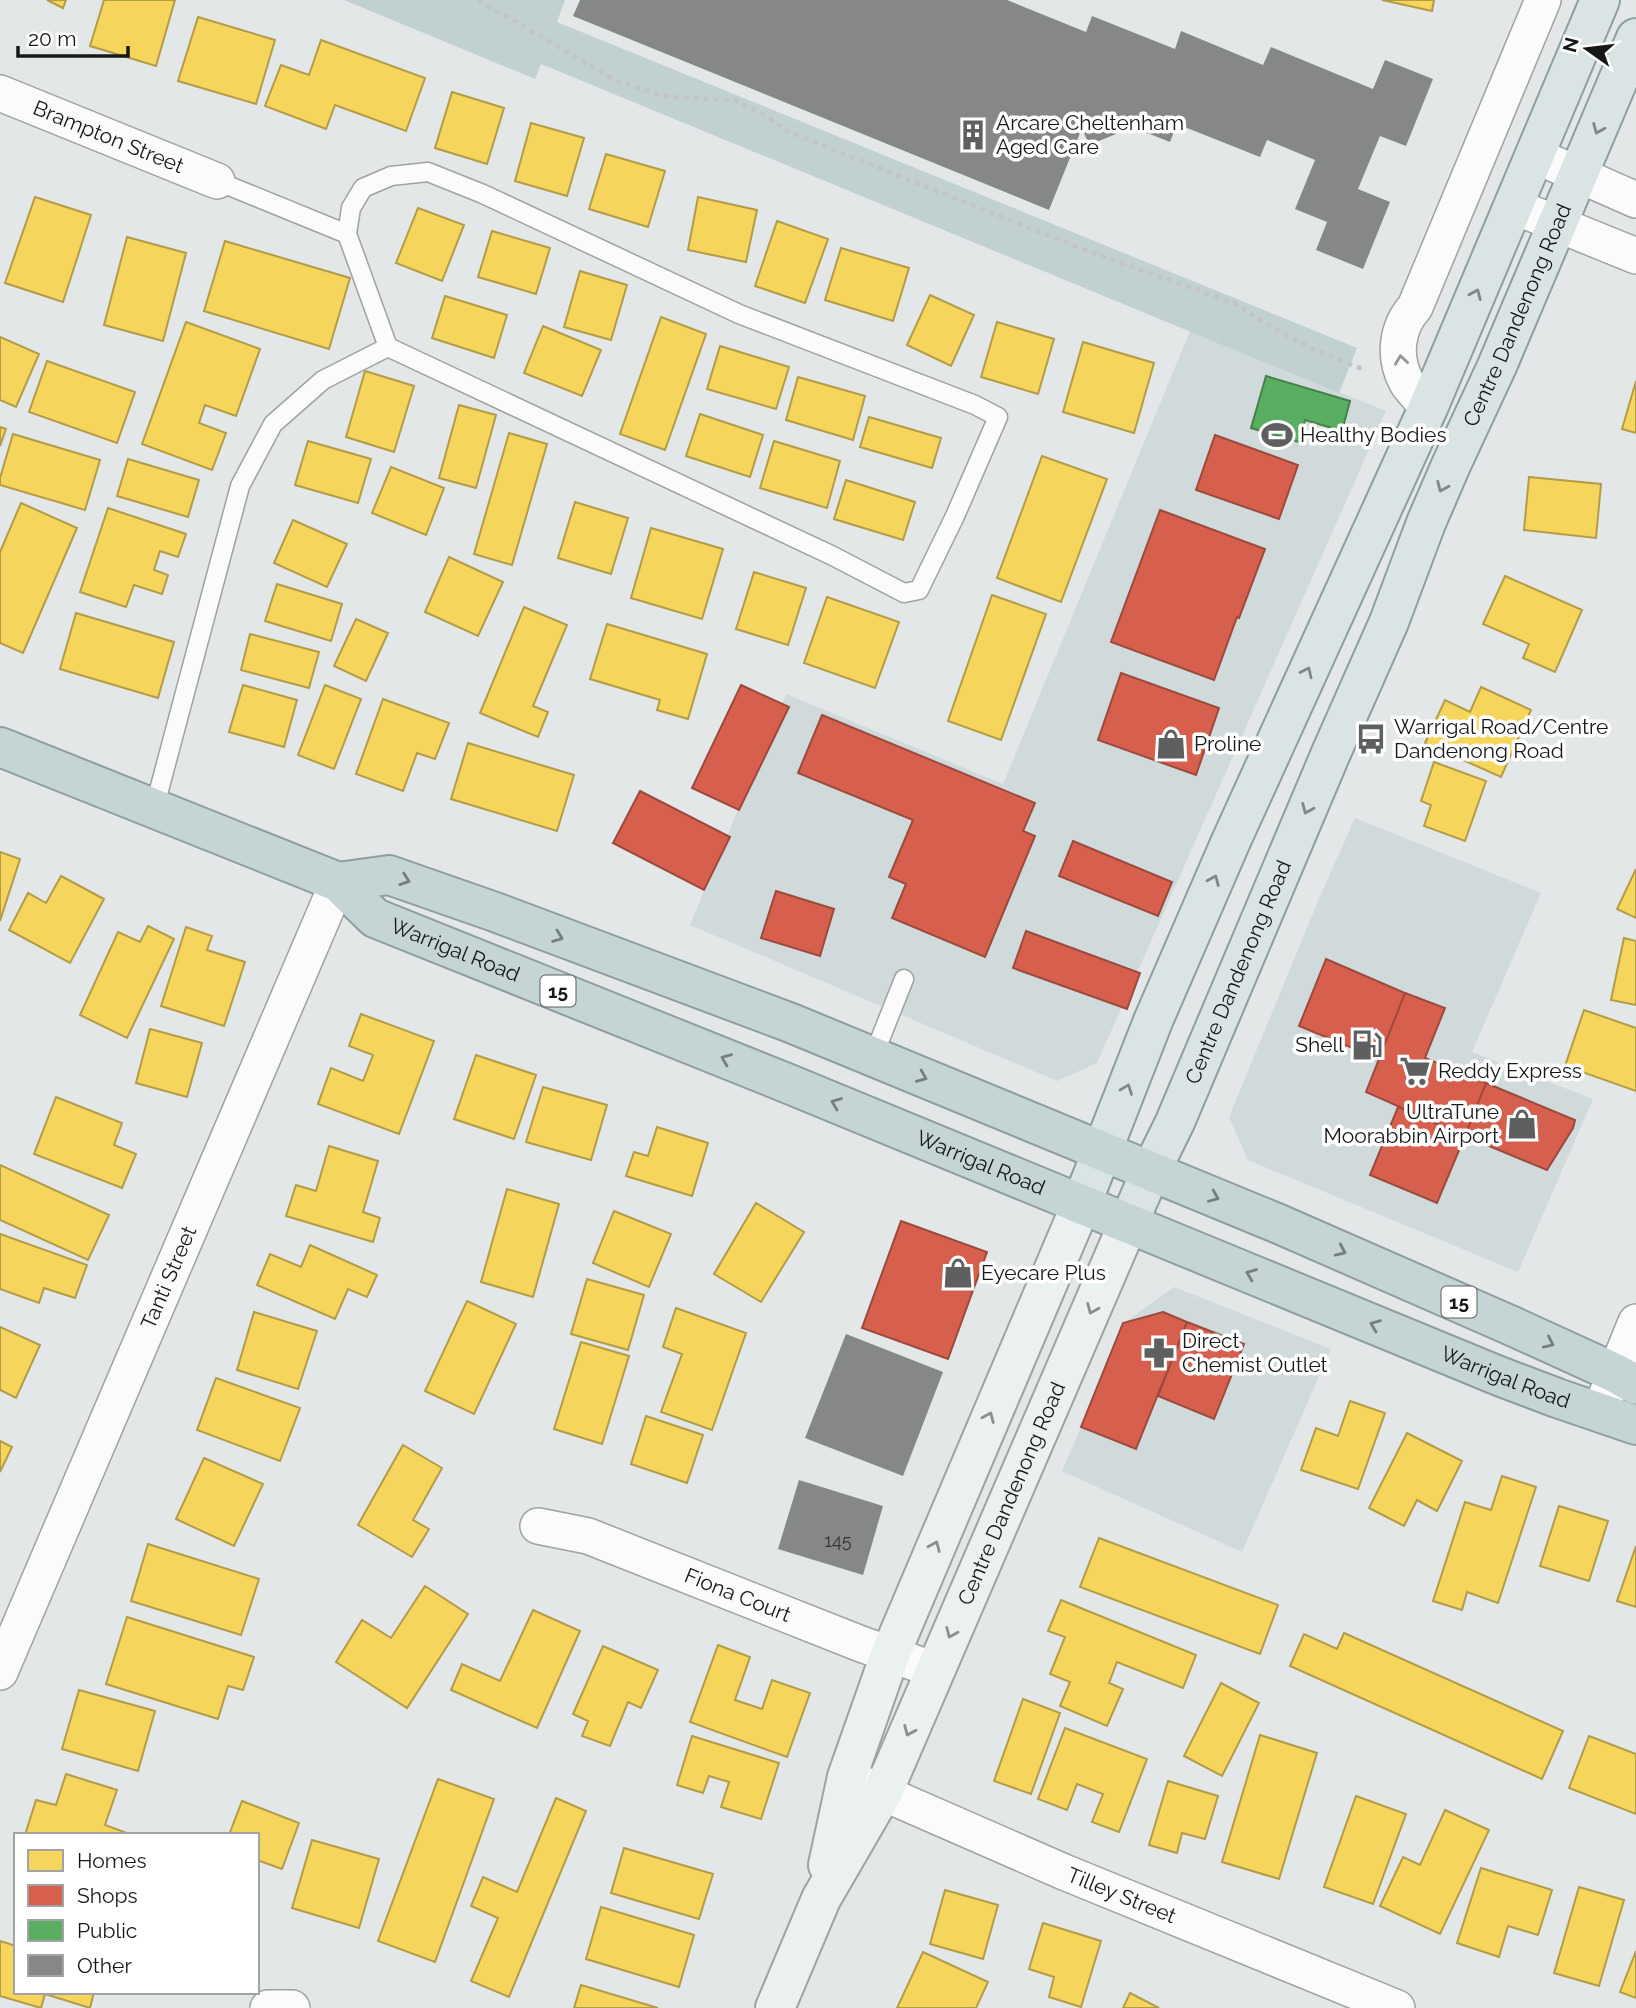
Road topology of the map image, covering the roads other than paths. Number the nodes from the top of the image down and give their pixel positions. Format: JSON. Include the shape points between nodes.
{"nodes":[{"id":1,"x":1543,"y":0,"type":"edge"},
{"id":2,"x":1600,"y":0,"type":"edge"},
{"id":3,"x":1636,"y":38,"type":"edge"},
{"id":4,"x":0,"y":93,"type":"edge"},
{"id":5,"x":1534,"y":155,"type":"junction"},
{"id":6,"x":1578,"y":174,"type":"junction"},
{"id":7,"x":217,"y":181,"type":"joint"},
{"id":8,"x":1636,"y":200,"type":"edge"},
{"id":9,"x":1513,"y":206,"type":"junction"},
{"id":10,"x":1557,"y":223,"type":"junction"},
{"id":11,"x":347,"y":234,"type":"junction"},
{"id":12,"x":1636,"y":256,"type":"edge"},
{"id":13,"x":388,"y":347,"type":"junction"},
{"id":14,"x":1429,"y":408,"type":"junction"},
{"id":15,"x":0,"y":747,"type":"edge"},
{"id":16,"x":154,"y":809,"type":"junction"},
{"id":17,"x":338,"y":882,"type":"junction"},
{"id":18,"x":904,"y":979,"type":"dead end"},
{"id":19,"x":873,"y":1057,"type":"junction"},
{"id":20,"x":1101,"y":1152,"type":"junction"},
{"id":21,"x":1151,"y":1171,"type":"junction"},
{"id":22,"x":1081,"y":1205,"type":"junction"},
{"id":23,"x":1128,"y":1224,"type":"junction"},
{"id":24,"x":1636,"y":1322,"type":"edge"},
{"id":25,"x":1625,"y":1379,"type":"edge"},
{"id":26,"x":1599,"y":1413,"type":"junction"},
{"id":27,"x":1636,"y":1425,"type":"edge"},
{"id":28,"x":538,"y":1526,"type":"dead end"},
{"id":29,"x":890,"y":1655,"type":"junction"},
{"id":30,"x":935,"y":1670,"type":"junction"},
{"id":31,"x":0,"y":1672,"type":"edge"},
{"id":32,"x":847,"y":1777,"type":"junction"},
{"id":33,"x":883,"y":1792,"type":"junction"},
{"id":34,"x":821,"y":1899,"type":"junction"},
{"id":35,"x":268,"y":2008,"type":"edge"},
{"id":36,"x":292,"y":2008,"type":"edge"},
{"id":37,"x":775,"y":2008,"type":"edge"},
{"id":38,"x":1397,"y":2008,"type":"edge"}],
"edges":[{"from":14,"to":1,"type":"street","name":"Centre Dandenong Road","one_way":true,"via":[[1408,384],[1398,361],[1401,327],[1415,307]]},
{"from":2,"to":5,"type":"main road","name":"Centre Dandenong Road"},
{"from":3,"to":6,"type":"main road","name":"Centre Dandenong Road","one_way":true},
{"from":4,"to":7,"type":"street","name":"Brampton Street"},
{"from":5,"to":6,"type":"street"},
{"from":5,"to":9,"type":"main road","name":"Centre Dandenong Road"},
{"from":6,"to":8,"type":"street"},
{"from":6,"to":10,"type":"main road","name":"Centre Dandenong Road"},
{"from":7,"to":11,"type":"lane"},
{"from":9,"to":10,"type":"street"},
{"from":14,"to":9,"type":"main road","name":"Centre Dandenong Road","one_way":true},
{"from":10,"to":12,"type":"street"},
{"from":10,"to":21,"type":"main road","name":"Centre Dandenong Road","one_way":true},
{"from":11,"to":13,"type":"lane"},
{"from":11,"to":13,"type":"lane","via":[[351,208],[363,188],[391,176],[428,172],[738,314],[998,417],[919,590],[904,593]]},
{"from":13,"to":16,"type":"lane","via":[[323,380],[273,424],[240,486]]},
{"from":20,"to":14,"type":"main road","name":"Centre Dandenong Road","one_way":true,"via":[[1231,841]]},
{"from":15,"to":16,"type":"highway","name":"Warrigal Road","number":"15"},
{"from":16,"to":17,"type":"highway","name":"Warrigal Road","number":"15"},
{"from":17,"to":19,"type":"highway","number":"15","one_way":true,"via":[[389,874]]},
{"from":22,"to":17,"type":"highway","name":"Warrigal Road","number":"15","one_way":true,"via":[[375,918]]},
{"from":17,"to":31,"type":"street","name":"Tanti Street"},
{"from":18,"to":19,"type":"lane"},
{"from":19,"to":20,"type":"highway","number":"15","one_way":true},
{"from":20,"to":21,"type":"highway","number":"15"},
{"from":20,"to":22,"type":"main road","name":"Centre Dandenong Road"},
{"from":21,"to":23,"type":"main road","name":"Centre Dandenong Road"},
{"from":21,"to":25,"type":"highway","number":"15","one_way":true},
{"from":22,"to":23,"type":"highway","name":"Warrigal Road","number":"15"},
{"from":29,"to":22,"type":"main road","name":"Centre Dandenong Road","one_way":true},
{"from":26,"to":23,"type":"highway","name":"Warrigal Road","number":"15","one_way":true},
{"from":23,"to":30,"type":"main road","name":"Centre Dandenong Road","one_way":true},
{"from":24,"to":25,"type":"street"},
{"from":25,"to":26,"type":"street"},
{"from":26,"to":27,"type":"highway","name":"Warrigal Road","number":"15"},
{"from":28,"to":29,"type":"street","name":"Fiona Court","via":[[588,1536]]},
{"from":29,"to":30,"type":"street","name":"Fiona Court"},
{"from":29,"to":32,"type":"main road","name":"Centre Dandenong Road"},
{"from":30,"to":33,"type":"main road","name":"Centre Dandenong Road","one_way":true},
{"from":32,"to":33,"type":"street","name":"Tilley Street"},
{"from":32,"to":34,"type":"main road","name":"Centre Dandenong Road"},
{"from":33,"to":34,"type":"main road","name":"Centre Dandenong Road"},
{"from":33,"to":38,"type":"street","name":"Tilley Street","via":[[1064,1872]]},
{"from":34,"to":37,"type":"main road","name":"Centre Dandenong Road"},
{"from":35,"to":36,"type":"street"}]}
